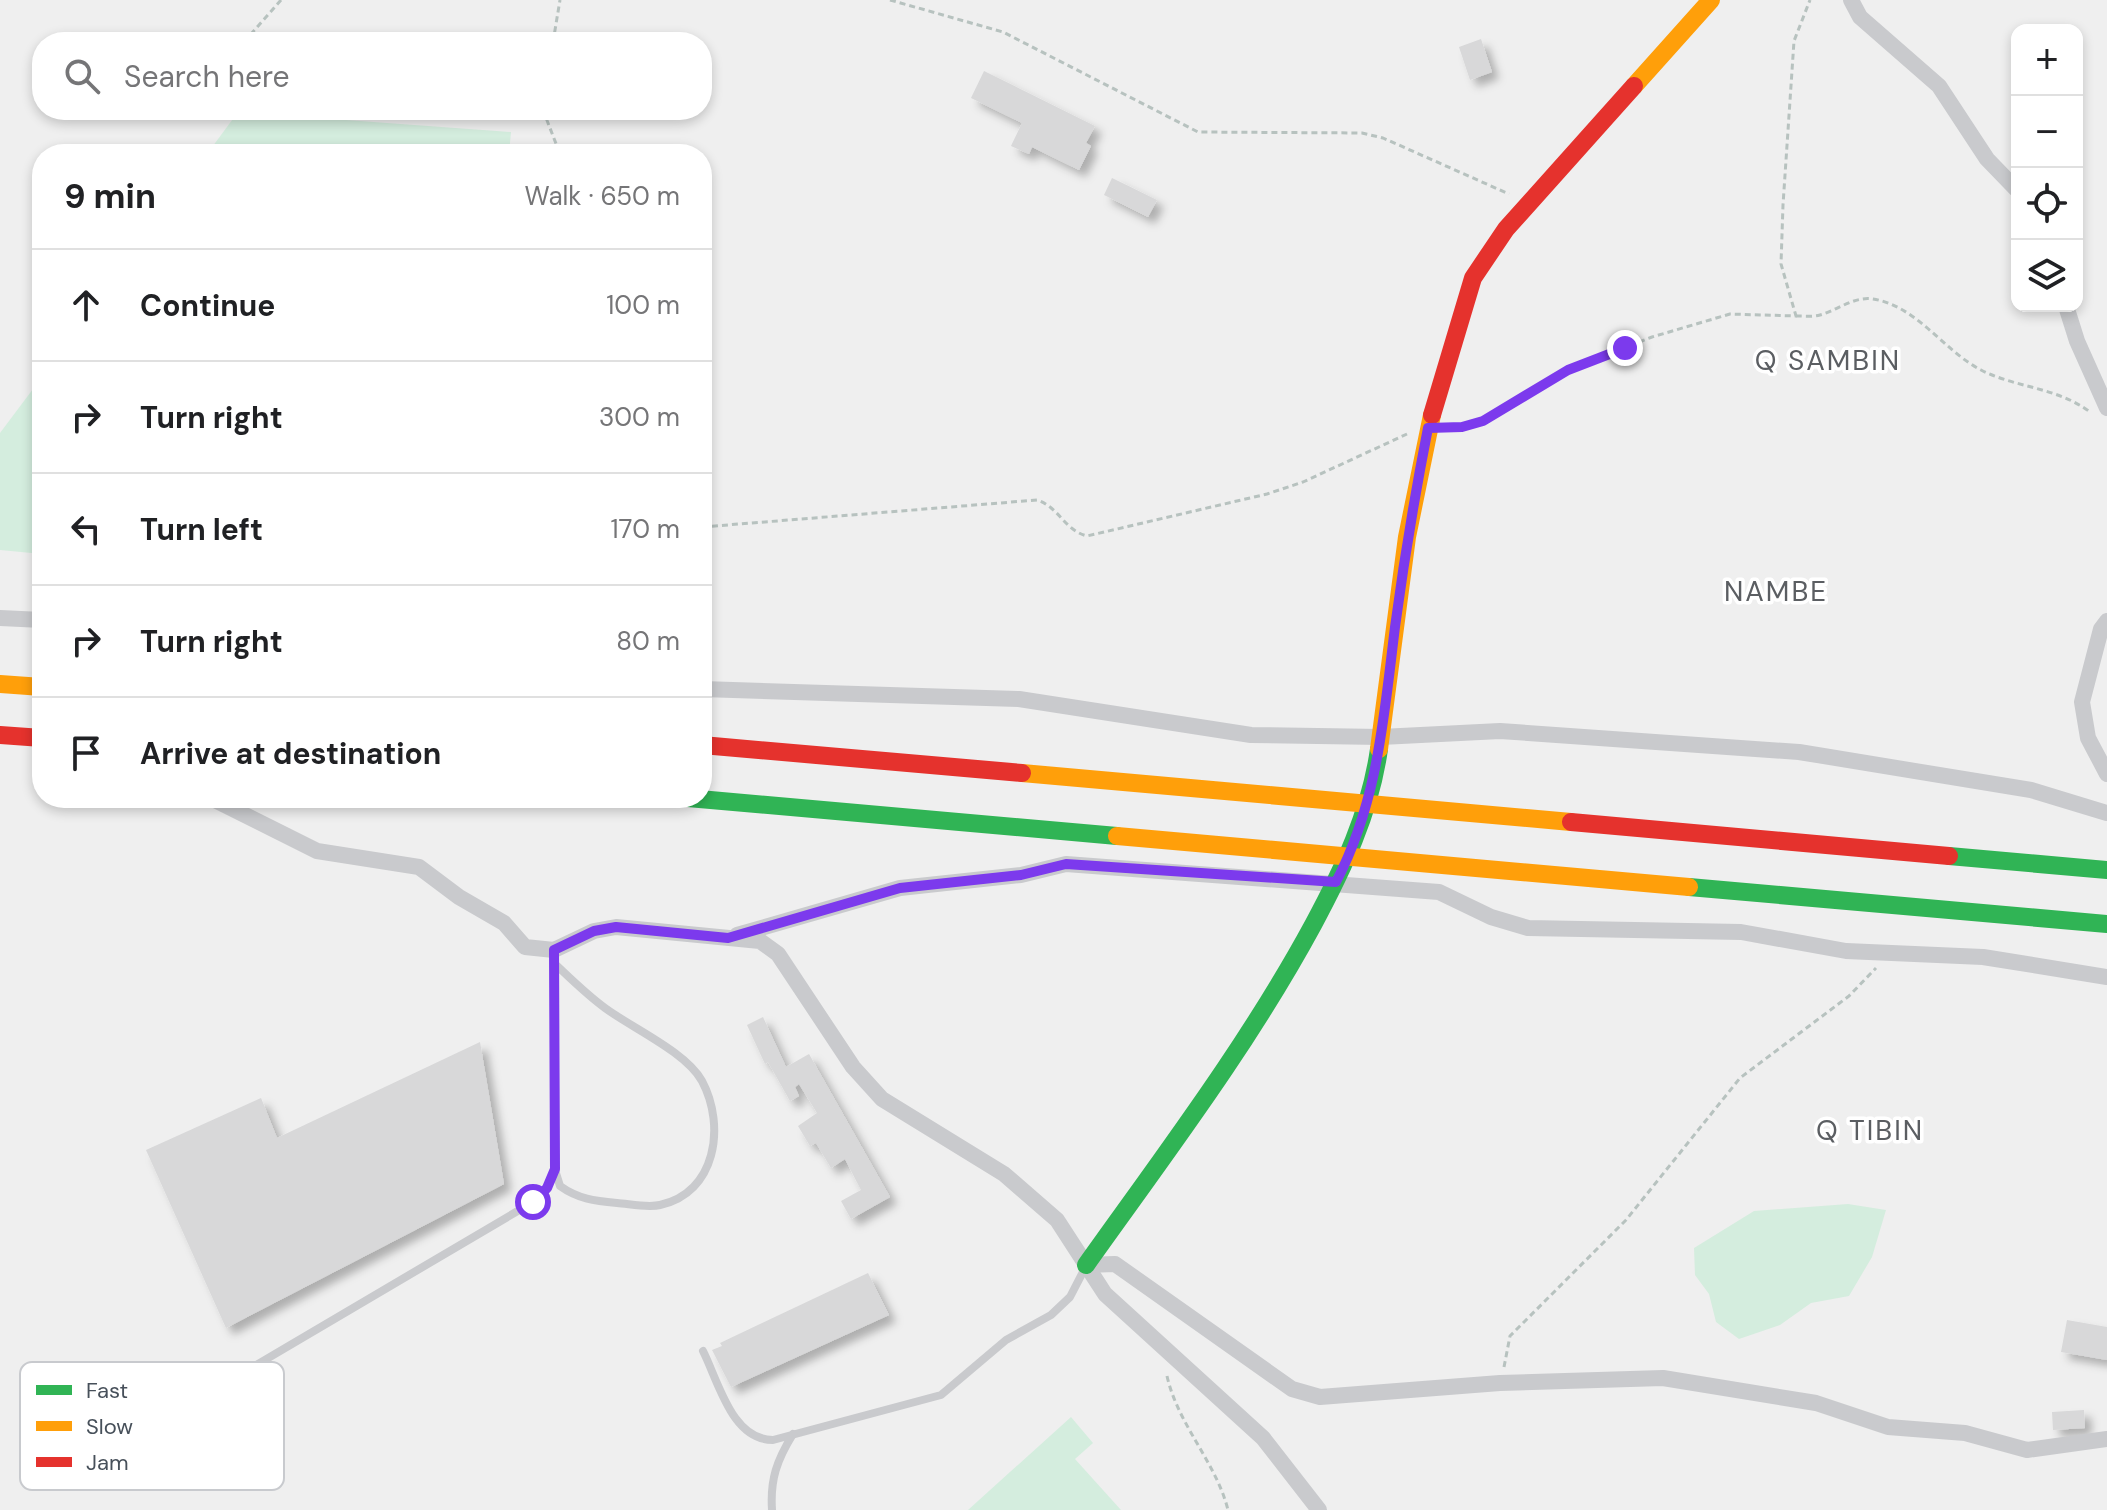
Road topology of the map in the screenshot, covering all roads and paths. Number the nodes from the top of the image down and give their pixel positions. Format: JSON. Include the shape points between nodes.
{"nodes":[{"id":1,"x":281,"y":0,"type":"edge"},
{"id":2,"x":560,"y":0,"type":"edge"},
{"id":3,"x":890,"y":0,"type":"edge"},
{"id":4,"x":1711,"y":0,"type":"edge"},
{"id":5,"x":1810,"y":0,"type":"edge"},
{"id":6,"x":1851,"y":0,"type":"edge"},
{"id":7,"x":253,"y":32,"type":"edge"},
{"id":8,"x":555,"y":32,"type":"edge"},
{"id":9,"x":547,"y":120,"type":"edge"},
{"id":10,"x":556,"y":144,"type":"edge"},
{"id":11,"x":2011,"y":184,"type":"edge"},
{"id":12,"x":1530,"y":203,"type":"junction"},
{"id":13,"x":2068,"y":312,"type":"edge"},
{"id":14,"x":1796,"y":316,"type":"junction"},
{"id":15,"x":2101,"y":412,"type":"edge"},
{"id":16,"x":1428,"y":428,"type":"junction"},
{"id":17,"x":712,"y":526,"type":"edge"},
{"id":18,"x":0,"y":618,"type":"edge"},
{"id":19,"x":32,"y":620,"type":"edge"},
{"id":20,"x":2107,"y":621,"type":"edge"},
{"id":21,"x":0,"y":666,"type":"edge"},
{"id":22,"x":0,"y":684,"type":"edge"},
{"id":23,"x":32,"y":684,"type":"edge"},
{"id":24,"x":32,"y":687,"type":"edge"},
{"id":25,"x":712,"y":689,"type":"edge"},
{"id":26,"x":0,"y":735,"type":"edge"},
{"id":27,"x":32,"y":737,"type":"edge"},
{"id":28,"x":1381,"y":737,"type":"junction"},
{"id":29,"x":712,"y":746,"type":"edge"},
{"id":30,"x":2107,"y":774,"type":"edge"},
{"id":31,"x":712,"y":800,"type":"edge"},
{"id":32,"x":1368,"y":803,"type":"junction"},
{"id":33,"x":231,"y":808,"type":"edge"},
{"id":34,"x":2107,"y":813,"type":"edge"},
{"id":35,"x":1348,"y":859,"type":"junction"},
{"id":36,"x":2107,"y":870,"type":"edge"},
{"id":37,"x":1336,"y":882,"type":"junction"},
{"id":38,"x":2107,"y":924,"type":"edge"},
{"id":39,"x":728,"y":938,"type":"junction"},
{"id":40,"x":1908,"y":953,"type":"junction"},
{"id":41,"x":554,"y":957,"type":"junction"},
{"id":42,"x":2107,"y":977,"type":"edge"},
{"id":43,"x":555,"y":1169,"type":"junction"},
{"id":44,"x":1086,"y":1265,"type":"junction"},
{"id":45,"x":1161,"y":1345,"type":"junction"},
{"id":46,"x":703,"y":1351,"type":"dead end"},
{"id":47,"x":261,"y":1362,"type":"edge"},
{"id":48,"x":1500,"y":1383,"type":"junction"},
{"id":49,"x":793,"y":1434,"type":"junction"},
{"id":50,"x":2107,"y":1439,"type":"edge"},
{"id":51,"x":772,"y":1510,"type":"edge"},
{"id":52,"x":1228,"y":1510,"type":"edge"},
{"id":53,"x":1319,"y":1510,"type":"edge"}],
"edges":[{"from":1,"to":7,"type":"path"},
{"from":2,"to":8,"type":"path"},
{"from":3,"to":12,"type":"path","via":[[1003,32],[1198,132],[1362,133]]},
{"from":4,"to":12,"type":"main road"},
{"from":5,"to":14,"type":"path","via":[[1794,41],[1783,205],[1781,264]]},
{"from":6,"to":11,"type":"street","via":[[1860,17],[1939,86],[1987,159]]},
{"from":9,"to":10,"type":"path"},
{"from":12,"to":16,"type":"main road","via":[[1473,278]]},
{"from":13,"to":15,"type":"street"},
{"from":14,"to":15,"type":"path","via":[[1819,316],[1871,299],[1888,304],[1936,333],[1979,369]]},
{"from":14,"to":16,"type":"path","via":[[1730,314],[1652,337],[1568,370],[1483,421]]},
{"from":16,"to":17,"type":"path","via":[[1267,494],[1087,536],[1072,532],[1049,503],[1037,500]]},
{"from":16,"to":28,"type":"main road","via":[[1407,537]]},
{"from":18,"to":19,"type":"street"},
{"from":20,"to":30,"type":"street","via":[[2082,702],[2088,738]]},
{"from":21,"to":23,"type":"street"},
{"from":22,"to":24,"type":"main road"},
{"from":25,"to":28,"type":"street","via":[[1019,699],[1251,735]]},
{"from":26,"to":27,"type":"main road"},
{"from":28,"to":32,"type":"main road"},
{"from":28,"to":34,"type":"street","via":[[1500,731],[1799,752],[2031,790]]},
{"from":29,"to":32,"type":"main road"},
{"from":31,"to":35,"type":"main road"},
{"from":32,"to":35,"type":"main road"},
{"from":32,"to":36,"type":"main road"},
{"from":33,"to":41,"type":"street","via":[[317,851],[419,867],[504,923],[525,947]]},
{"from":35,"to":37,"type":"main road"},
{"from":35,"to":38,"type":"main road"},
{"from":37,"to":39,"type":"street","via":[[1066,864],[1021,875],[900,888]]},
{"from":37,"to":40,"type":"street","via":[[1439,892],[1528,928],[1741,932],[1846,951]]},
{"from":37,"to":44,"type":"main road","via":[[1271,1003]]},
{"from":39,"to":41,"type":"street","via":[[616,927],[594,931]]},
{"from":39,"to":44,"type":"street","via":[[760,941],[778,954],[853,1067],[882,1099],[1004,1174],[1057,1220]]},
{"from":40,"to":42,"type":"street","via":[[1983,957]]},
{"from":40,"to":48,"type":"path","via":[[1875,969],[1849,996],[1740,1078],[1626,1220],[1510,1336]]},
{"from":41,"to":43,"type":"lane"},
{"from":41,"to":43,"type":"lane","via":[[604,1008],[684,1061],[702,1081],[714,1123],[714,1154],[704,1178],[659,1206],[573,1195],[560,1186]]},
{"from":43,"to":47,"type":"lane","via":[[533,1202]]},
{"from":44,"to":45,"type":"street","via":[[1105,1294]]},
{"from":44,"to":48,"type":"street","via":[[1115,1264],[1292,1389],[1320,1397]]},
{"from":44,"to":49,"type":"lane","via":[[1070,1297],[1051,1315],[1006,1340],[941,1395]]},
{"from":45,"to":52,"type":"path","via":[[1173,1402]]},
{"from":45,"to":53,"type":"street","via":[[1263,1438]]},
{"from":46,"to":49,"type":"lane","via":[[740,1428],[757,1440]]},
{"from":48,"to":50,"type":"street","via":[[1663,1378],[1816,1403],[1888,1427],[1965,1433],[2027,1450]]},
{"from":49,"to":51,"type":"lane","via":[[777,1459],[770,1485]]}]}
